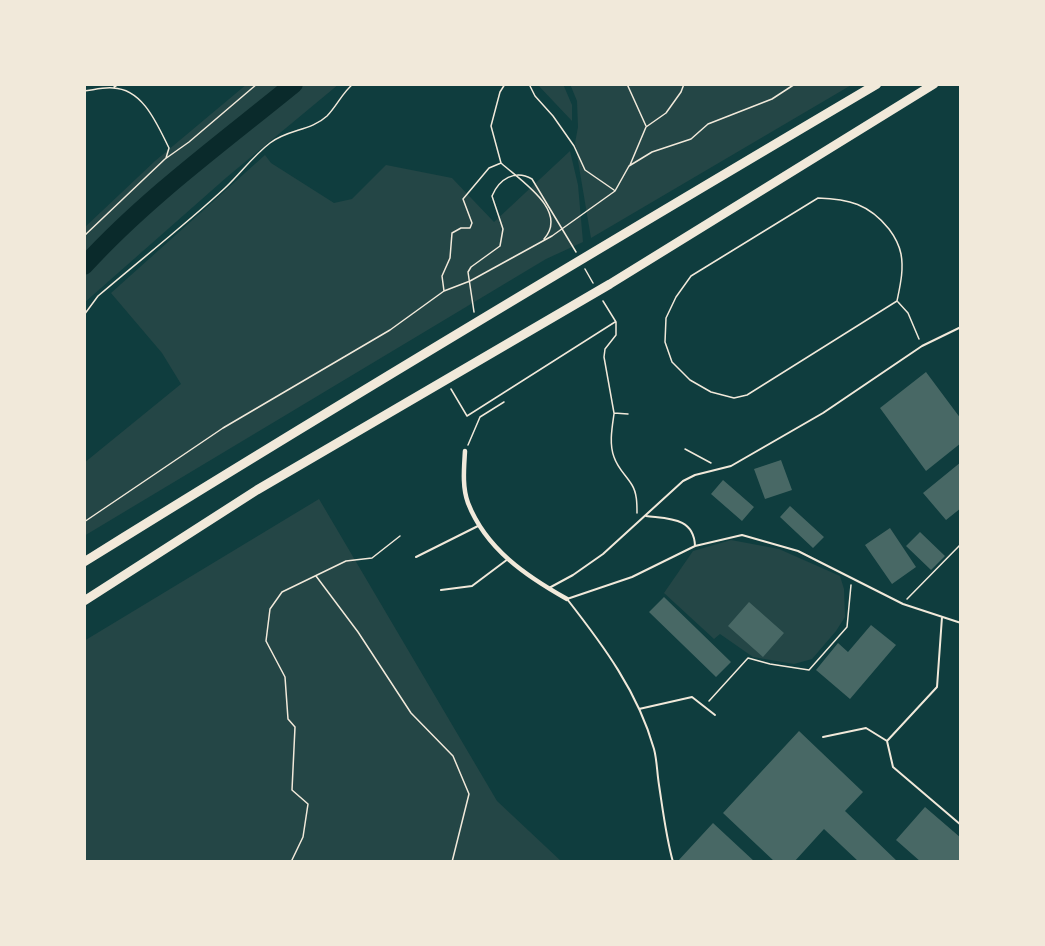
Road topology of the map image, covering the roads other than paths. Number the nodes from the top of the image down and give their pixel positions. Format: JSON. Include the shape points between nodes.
{"nodes":[{"id":1,"x":878,"y":84,"type":"edge"},
{"id":2,"x":934,"y":84,"type":"edge"},
{"id":3,"x":961,"y":327,"type":"edge"},
{"id":4,"x":465,"y":452,"type":"road end"},
{"id":5,"x":645,"y":516,"type":"junction"},
{"id":6,"x":480,"y":525,"type":"junction"},
{"id":7,"x":695,"y":546,"type":"junction"},
{"id":8,"x":416,"y":557,"type":"dead end"},
{"id":9,"x":508,"y":560,"type":"junction"},
{"id":10,"x":84,"y":562,"type":"edge"},
{"id":11,"x":548,"y":588,"type":"junction"},
{"id":12,"x":441,"y":590,"type":"dead end"},
{"id":13,"x":567,"y":599,"type":"junction"},
{"id":14,"x":84,"y":601,"type":"edge"},
{"id":15,"x":942,"y":617,"type":"junction"},
{"id":16,"x":961,"y":623,"type":"edge"},
{"id":17,"x":639,"y":709,"type":"junction"},
{"id":18,"x":716,"y":715,"type":"dead end"},
{"id":19,"x":823,"y":737,"type":"dead end"},
{"id":20,"x":887,"y":741,"type":"junction"},
{"id":21,"x":961,"y":825,"type":"edge"},
{"id":22,"x":673,"y":862,"type":"edge"}],
"edges":[{"from":1,"to":10,"type":"highway","via":[[476,322]]},
{"from":2,"to":14,"type":"highway","via":[[609,284],[257,490]]},
{"from":3,"to":5,"type":"lane","via":[[922,346],[823,413],[731,466],[683,482]]},
{"from":4,"to":6,"type":"street","via":[[463,476],[468,502]]},
{"from":5,"to":7,"type":"lane","via":[[688,526],[695,536]]},
{"from":5,"to":11,"type":"lane","via":[[603,554]]},
{"from":6,"to":8,"type":"lane"},
{"from":6,"to":9,"type":"street"},
{"from":7,"to":13,"type":"lane","via":[[632,577]]},
{"from":7,"to":15,"type":"lane","via":[[742,535],[798,551],[903,604]]},
{"from":9,"to":11,"type":"street"},
{"from":9,"to":12,"type":"lane","via":[[472,586]]},
{"from":11,"to":13,"type":"street"},
{"from":13,"to":17,"type":"lane","via":[[601,642]]},
{"from":15,"to":16,"type":"lane"},
{"from":15,"to":20,"type":"lane","via":[[937,687]]},
{"from":17,"to":18,"type":"lane","via":[[692,697]]},
{"from":17,"to":22,"type":"lane","via":[[654,750]]},
{"from":19,"to":20,"type":"lane","via":[[866,728]]},
{"from":20,"to":21,"type":"lane","via":[[893,767]]}]}
